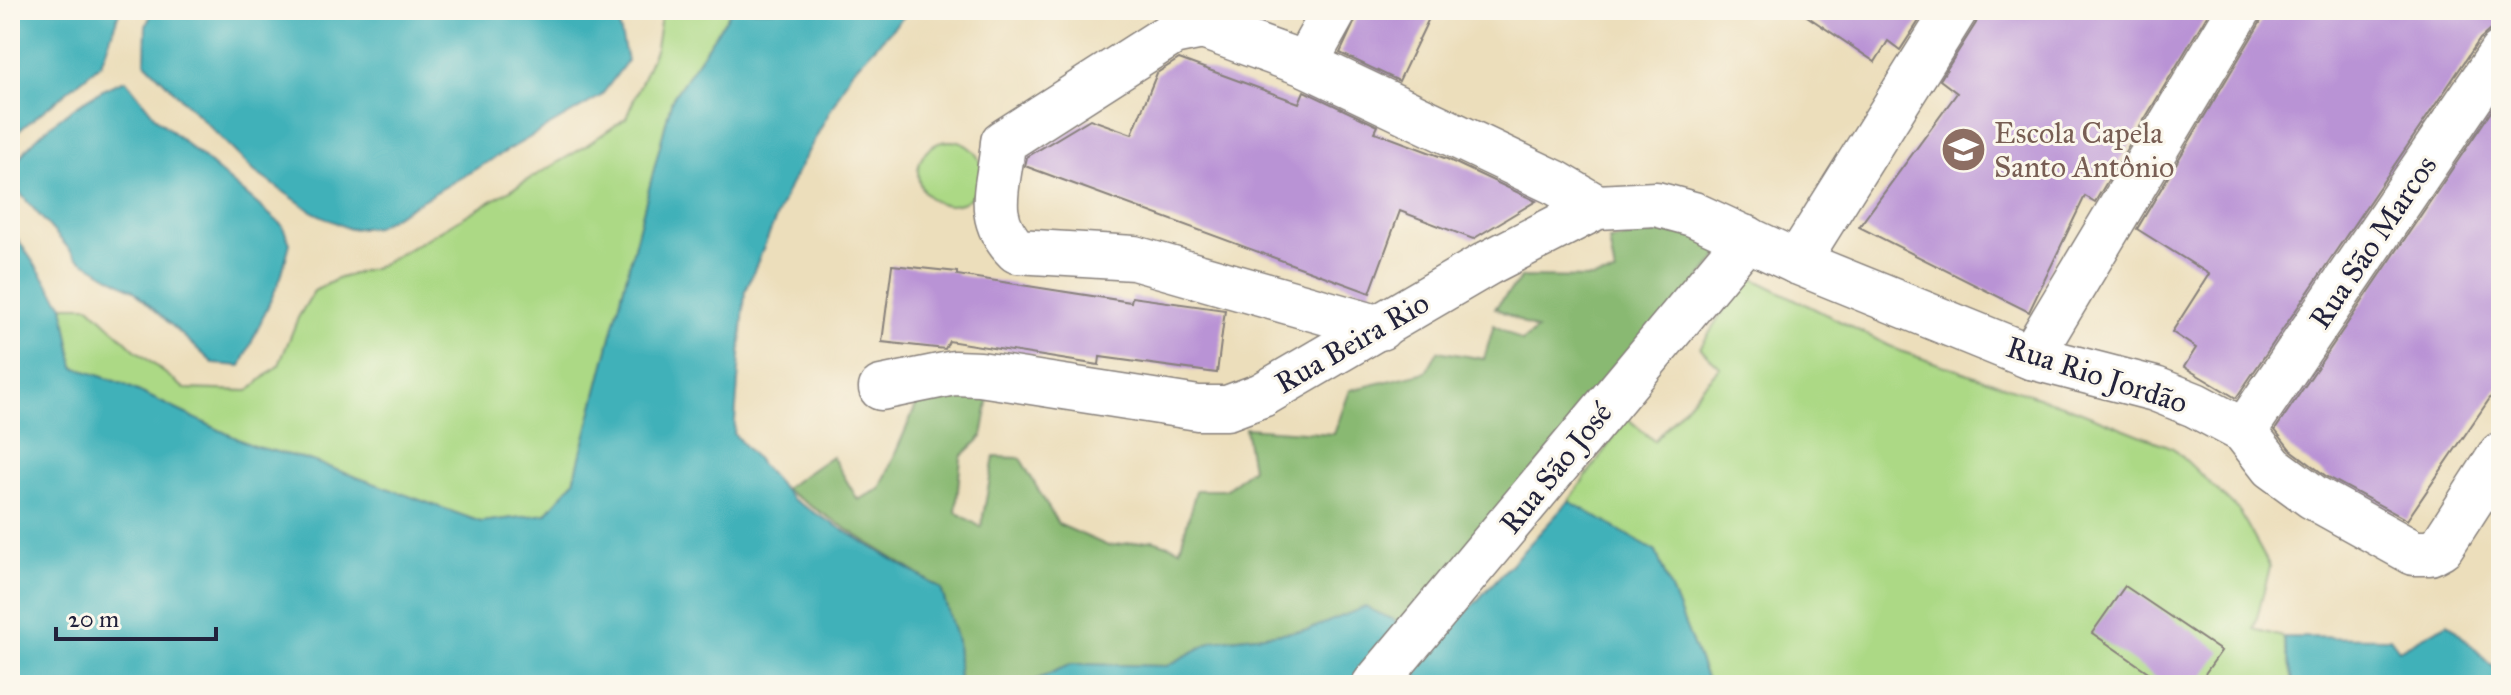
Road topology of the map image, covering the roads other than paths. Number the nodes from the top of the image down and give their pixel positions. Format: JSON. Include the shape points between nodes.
{"nodes":[{"id":1,"x":1335,"y":10,"type":"edge"},
{"id":2,"x":1955,"y":10,"type":"edge"},
{"id":3,"x":2239,"y":10,"type":"edge"},
{"id":4,"x":2501,"y":53,"type":"edge"},
{"id":5,"x":1305,"y":64,"type":"junction"},
{"id":6,"x":1597,"y":207,"type":"junction"},
{"id":7,"x":1741,"y":244,"type":"junction"},
{"id":8,"x":1797,"y":262,"type":"junction"},
{"id":9,"x":1380,"y":328,"type":"junction"},
{"id":10,"x":2031,"y":357,"type":"junction"},
{"id":11,"x":881,"y":388,"type":"dead end"},
{"id":12,"x":2244,"y":431,"type":"junction"},
{"id":13,"x":2501,"y":454,"type":"edge"},
{"id":14,"x":1374,"y":685,"type":"edge"}],
"edges":[{"from":1,"to":5,"type":"street"},
{"from":2,"to":8,"type":"street"},
{"from":3,"to":10,"type":"street"},
{"from":4,"to":12,"type":"street","name":"Rua São Marcos"},
{"from":5,"to":6,"type":"street"},
{"from":5,"to":9,"type":"street","via":[[1203,27],[1173,33],[1003,142],[994,205],[997,225],[1017,251],[1134,258]]},
{"from":6,"to":7,"type":"street","name":"Rua Beira Rio","via":[[1656,204],[1693,214]]},
{"from":6,"to":9,"type":"street","name":"Rua Beira Rio","via":[[1488,263]]},
{"from":7,"to":8,"type":"street","name":"Rua Beira Rio"},
{"from":7,"to":14,"type":"street","name":"Rua São José"},
{"from":8,"to":10,"type":"street","name":"Rua Rio Jordão"},
{"from":9,"to":11,"type":"street","name":"Rua Beira Rio","via":[[1262,395],[1227,408],[980,374],[954,373]]},
{"from":10,"to":12,"type":"street","name":"Rua Rio Jordão","via":[[2155,389]]},
{"from":12,"to":13,"type":"street","name":"Rua Rio Jordão","via":[[2272,467],[2313,497],[2414,553],[2441,547]]}]}
